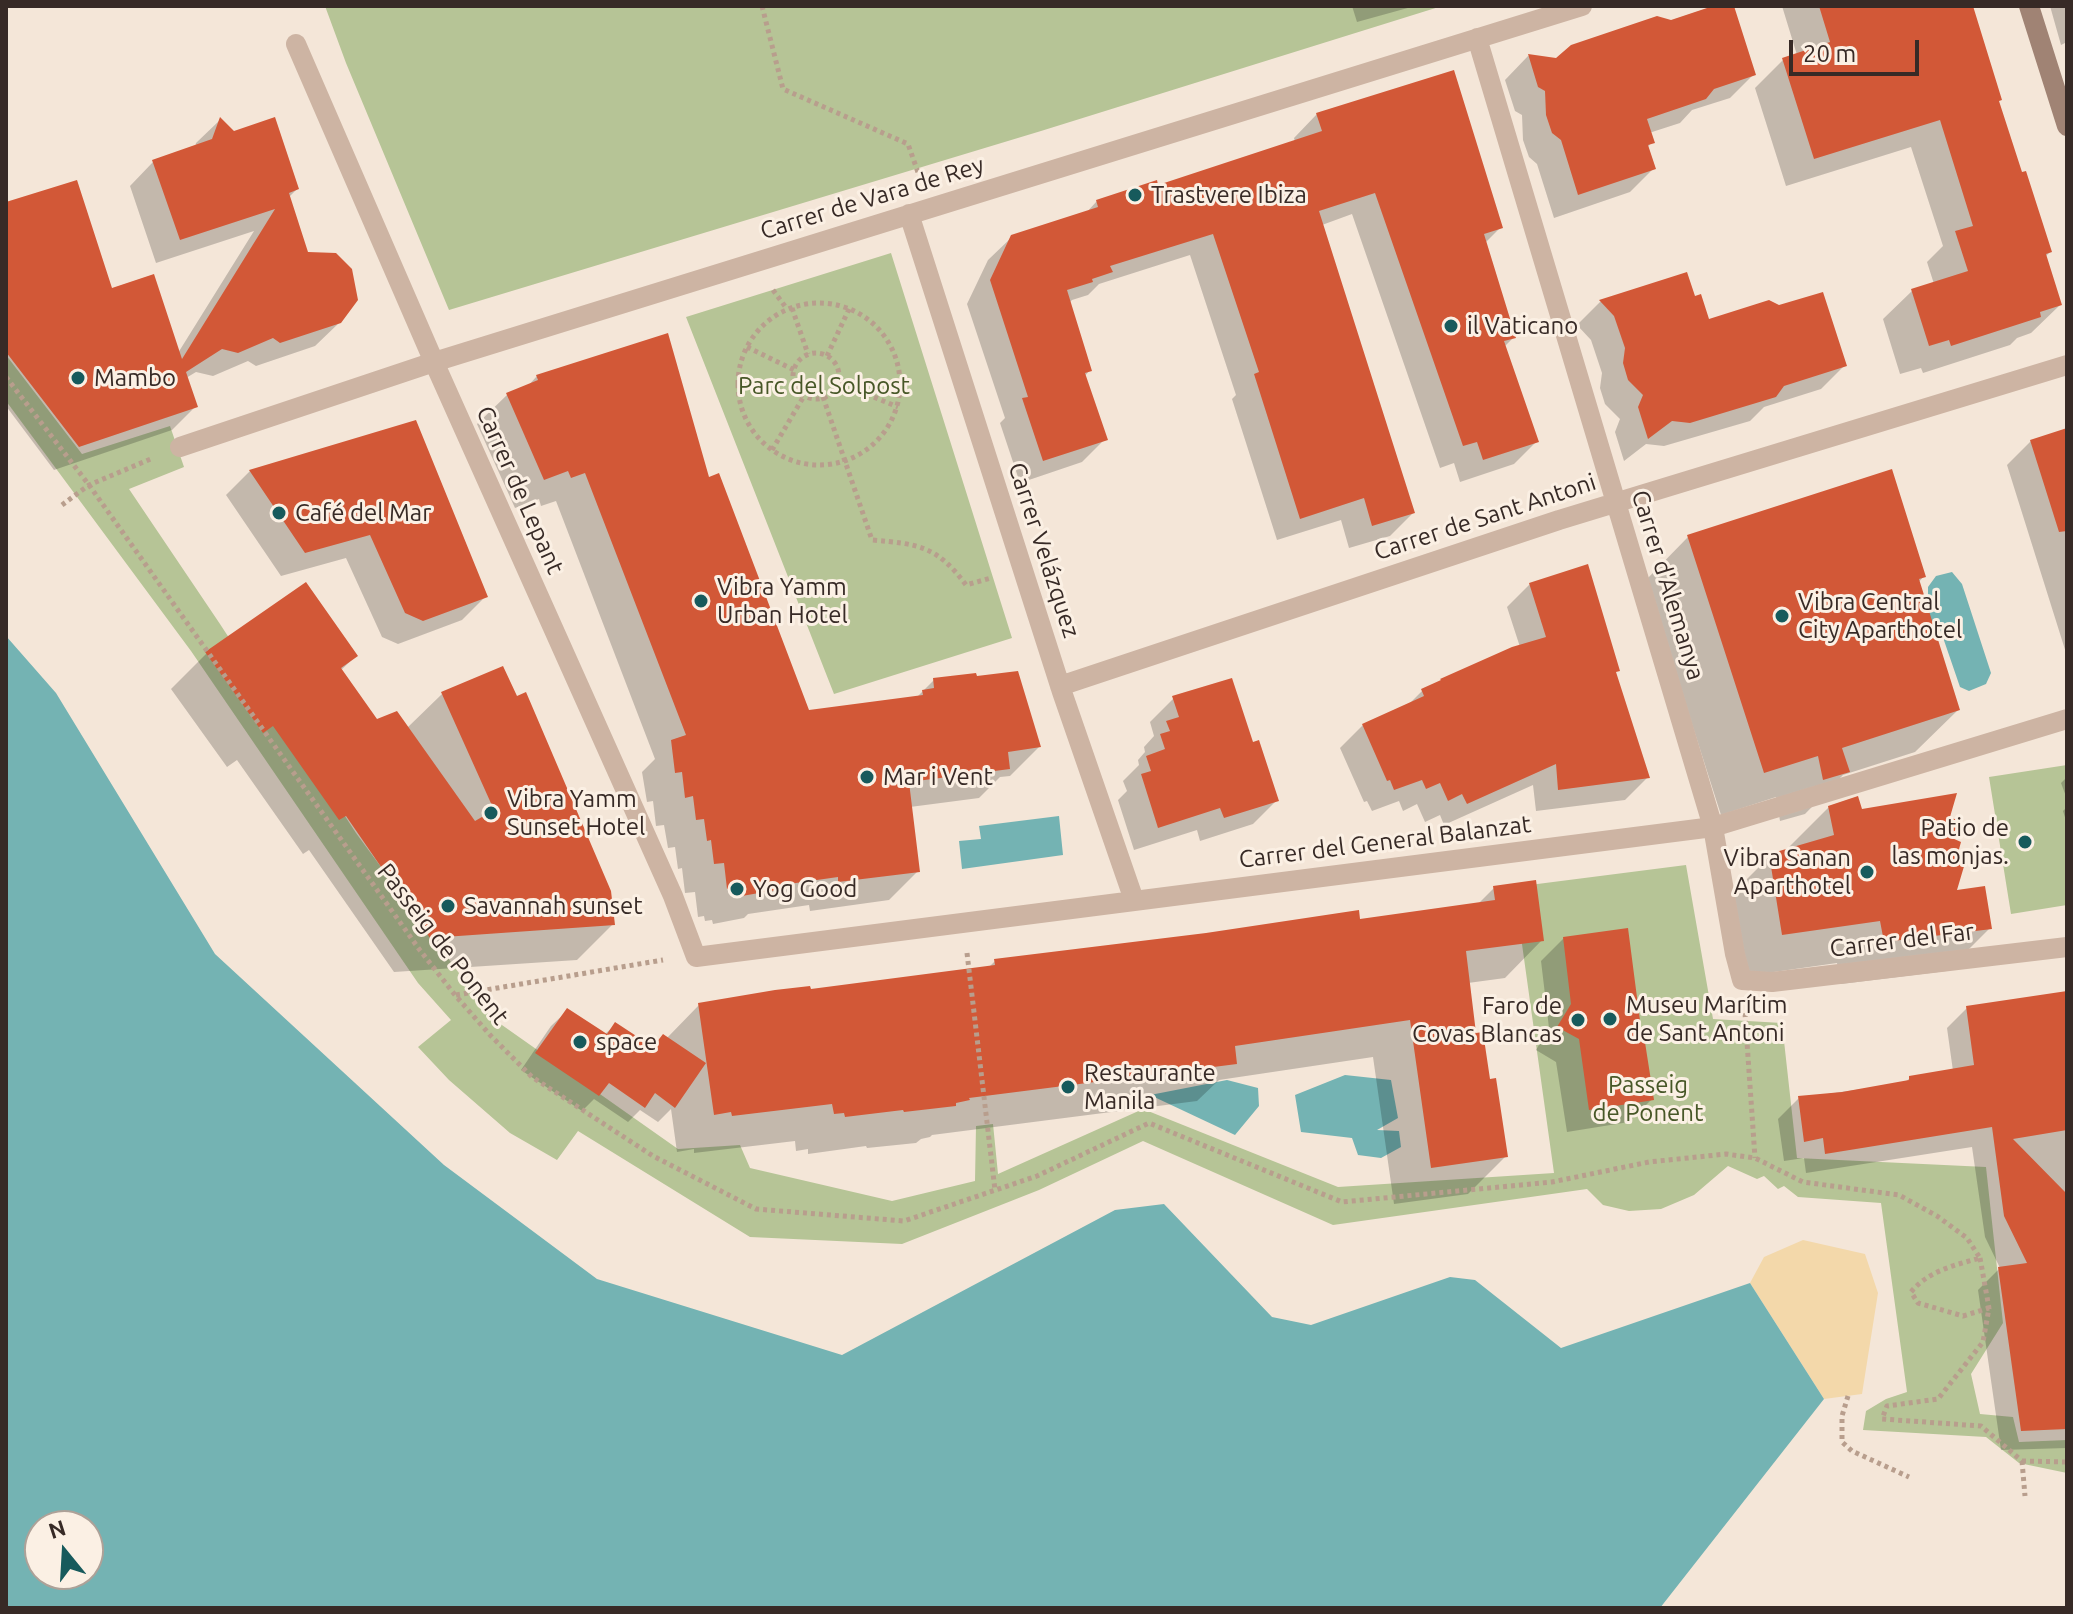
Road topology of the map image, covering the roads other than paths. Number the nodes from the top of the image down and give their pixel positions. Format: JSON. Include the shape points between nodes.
{"nodes":[{"id":1,"x":1582,"y":6,"type":"edge"},
{"id":2,"x":2029,"y":6,"type":"edge"},
{"id":3,"x":1477,"y":38,"type":"junction"},
{"id":4,"x":296,"y":44,"type":"dead end"},
{"id":5,"x":2067,"y":126,"type":"edge"},
{"id":6,"x":909,"y":214,"type":"junction"},
{"id":7,"x":434,"y":362,"type":"junction"},
{"id":8,"x":2067,"y":365,"type":"edge"},
{"id":9,"x":180,"y":447,"type":"road end"},
{"id":10,"x":1617,"y":502,"type":"junction"},
{"id":11,"x":1060,"y":686,"type":"junction"},
{"id":12,"x":2067,"y":719,"type":"edge"},
{"id":13,"x":1713,"y":827,"type":"junction"},
{"id":14,"x":1134,"y":900,"type":"junction"},
{"id":15,"x":2067,"y":947,"type":"edge"},
{"id":16,"x":696,"y":957,"type":"joint"},
{"id":17,"x":1742,"y":980,"type":"joint"}],
"edges":[{"from":1,"to":3,"type":"street","name":"Carrer de Vara de Rey"},
{"from":2,"to":5,"type":"street"},
{"from":3,"to":6,"type":"street","name":"Carrer de Vara de Rey"},
{"from":3,"to":10,"type":"street","name":"Carrer d'Alemanya"},
{"from":4,"to":7,"type":"street","name":"Carrer de Lepant"},
{"from":6,"to":7,"type":"street","name":"Carrer de Vara de Rey"},
{"from":6,"to":11,"type":"street","name":"Carrer Velázquez"},
{"from":7,"to":9,"type":"street","name":"Carrer de Vara de Rey"},
{"from":7,"to":16,"type":"street","name":"Carrer de Lepant"},
{"from":8,"to":10,"type":"street","name":"Carrer de Sant Antoni"},
{"from":10,"to":11,"type":"street","name":"Carrer de Sant Antoni"},
{"from":10,"to":13,"type":"street","name":"Carrer d'Alemanya"},
{"from":11,"to":14,"type":"street","name":"Carrer Velázquez"},
{"from":12,"to":13,"type":"street","name":"Carrer del General Balanzat"},
{"from":13,"to":14,"type":"street","name":"Carrer del General Balanzat"},
{"from":13,"to":17,"type":"street","name":"Carrer d'Alemanya"},
{"from":14,"to":16,"type":"street","name":"Carrer del General Balanzat"},
{"from":15,"to":17,"type":"street","name":"Carrer del Far","via":[[1772,982]]}]}
